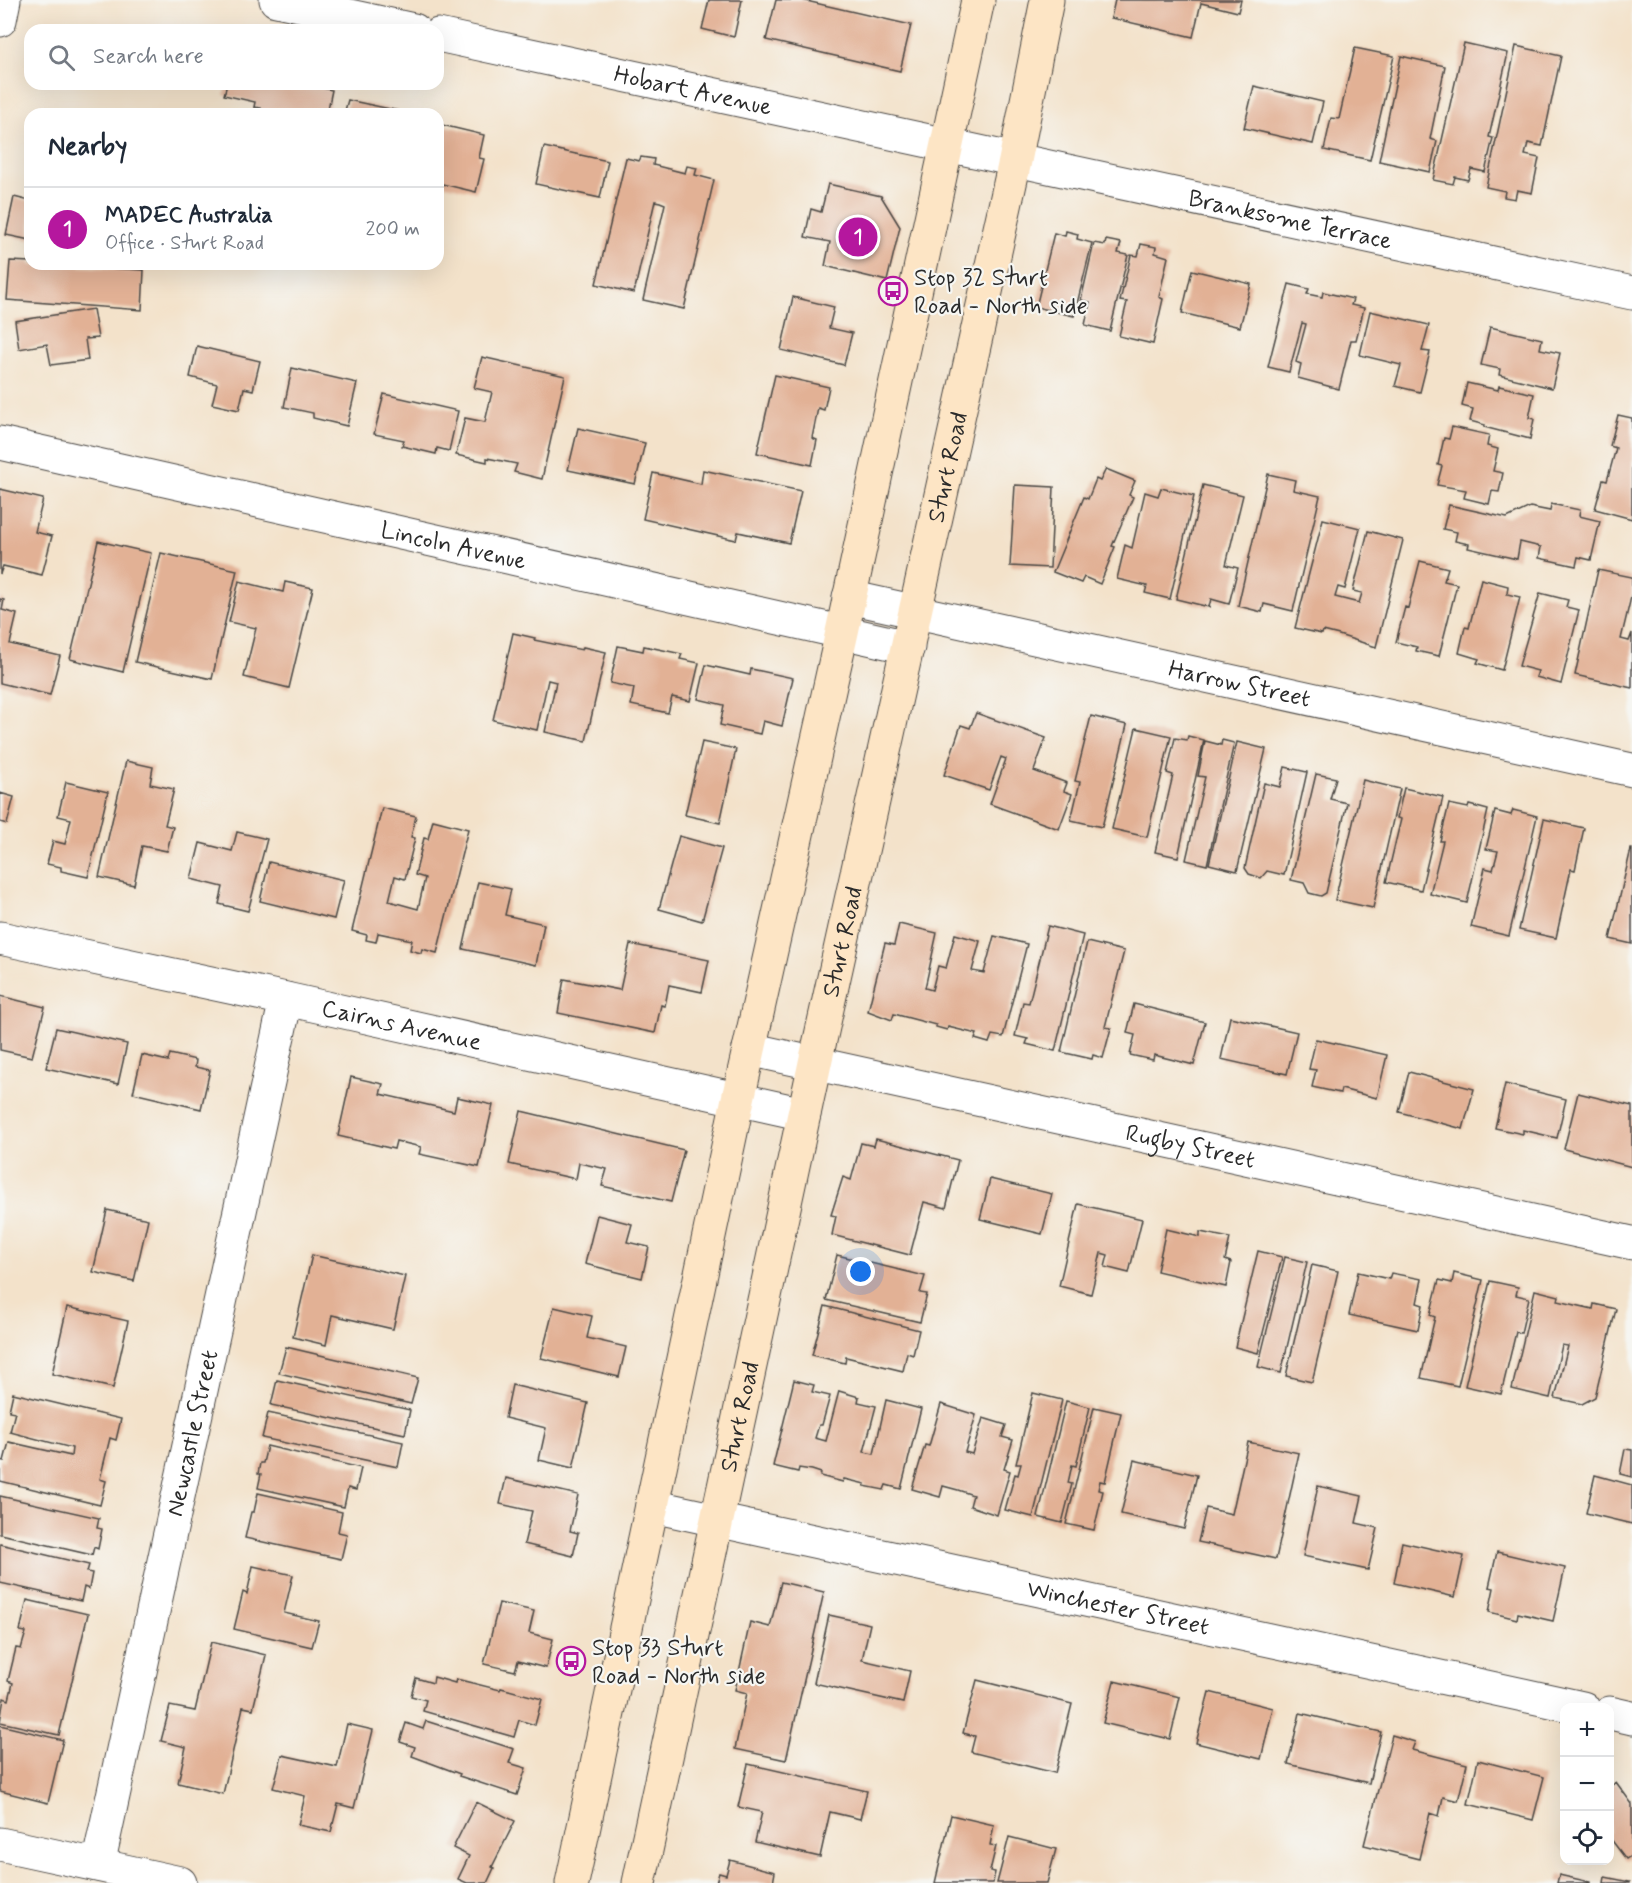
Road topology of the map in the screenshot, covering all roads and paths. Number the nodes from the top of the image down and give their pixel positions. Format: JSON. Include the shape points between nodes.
{"nodes":[{"id":1,"x":4,"y":0,"type":"edge"},
{"id":2,"x":276,"y":0,"type":"edge"},
{"id":3,"x":978,"y":0,"type":"edge"},
{"id":4,"x":1047,"y":0,"type":"edge"},
{"id":5,"x":0,"y":20,"type":"edge"},
{"id":6,"x":386,"y":24,"type":"edge"},
{"id":7,"x":444,"y":36,"type":"edge"},
{"id":8,"x":948,"y":147,"type":"junction"},
{"id":9,"x":1015,"y":161,"type":"junction"},
{"id":10,"x":1632,"y":293,"type":"edge"},
{"id":11,"x":0,"y":443,"type":"edge"},
{"id":12,"x":849,"y":597,"type":"junction"},
{"id":13,"x":916,"y":612,"type":"junction"},
{"id":14,"x":842,"y":633,"type":"junction"},
{"id":15,"x":908,"y":647,"type":"junction"},
{"id":16,"x":1632,"y":770,"type":"edge"},
{"id":17,"x":0,"y":938,"type":"edge"},
{"id":18,"x":286,"y":999,"type":"junction"},
{"id":19,"x":749,"y":1049,"type":"junction"},
{"id":20,"x":815,"y":1063,"type":"junction"},
{"id":21,"x":738,"y":1099,"type":"junction"},
{"id":22,"x":804,"y":1114,"type":"junction"},
{"id":23,"x":1632,"y":1243,"type":"edge"},
{"id":24,"x":652,"y":1506,"type":"junction"},
{"id":25,"x":716,"y":1520,"type":"junction"},
{"id":26,"x":1564,"y":1703,"type":"edge"},
{"id":27,"x":1614,"y":1714,"type":"edge"},
{"id":28,"x":1632,"y":1718,"type":"edge"},
{"id":29,"x":0,"y":1844,"type":"edge"},
{"id":30,"x":98,"y":1865,"type":"junction"},
{"id":31,"x":180,"y":1883,"type":"edge"},
{"id":32,"x":572,"y":1883,"type":"edge"},
{"id":33,"x":639,"y":1883,"type":"edge"}],
"edges":[{"from":1,"to":5,"type":"street"},
{"from":2,"to":6,"type":"street"},
{"from":3,"to":8,"type":"main road"},
{"from":4,"to":9,"type":"main road","name":"Sturt Road"},
{"from":7,"to":8,"type":"street","name":"Hobart Avenue"},
{"from":8,"to":9,"type":"street","name":"Branksome Terrace"},
{"from":8,"to":12,"type":"main road"},
{"from":9,"to":10,"type":"street","name":"Branksome Terrace"},
{"from":9,"to":13,"type":"main road","name":"Sturt Road"},
{"from":11,"to":14,"type":"street","name":"Lincoln Avenue"},
{"from":12,"to":13,"type":"street","name":"Harrow Street"},
{"from":12,"to":14,"type":"main road"},
{"from":13,"to":15,"type":"main road","name":"Sturt Road"},
{"from":13,"to":16,"type":"street","name":"Harrow Street"},
{"from":14,"to":15,"type":"street","name":"Lincoln Avenue"},
{"from":14,"to":19,"type":"main road"},
{"from":15,"to":20,"type":"main road","name":"Sturt Road"},
{"from":17,"to":18,"type":"street","name":"Cairns Avenue"},
{"from":18,"to":21,"type":"street","name":"Cairns Avenue"},
{"from":18,"to":30,"type":"street","name":"Newcastle Street"},
{"from":19,"to":20,"type":"street","name":"Rugby Street"},
{"from":19,"to":21,"type":"main road"},
{"from":20,"to":22,"type":"main road","name":"Sturt Road"},
{"from":20,"to":23,"type":"street","name":"Rugby Street"},
{"from":21,"to":22,"type":"street","name":"Cairns Avenue"},
{"from":21,"to":24,"type":"main road"},
{"from":22,"to":25,"type":"main road","name":"Sturt Road"},
{"from":24,"to":25,"type":"street","name":"Winchester Street"},
{"from":24,"to":32,"type":"main road"},
{"from":25,"to":26,"type":"street","name":"Winchester Street"},
{"from":25,"to":33,"type":"main road","name":"Sturt Road"},
{"from":27,"to":28,"type":"street"},
{"from":29,"to":30,"type":"street"},
{"from":30,"to":31,"type":"street"}]}
